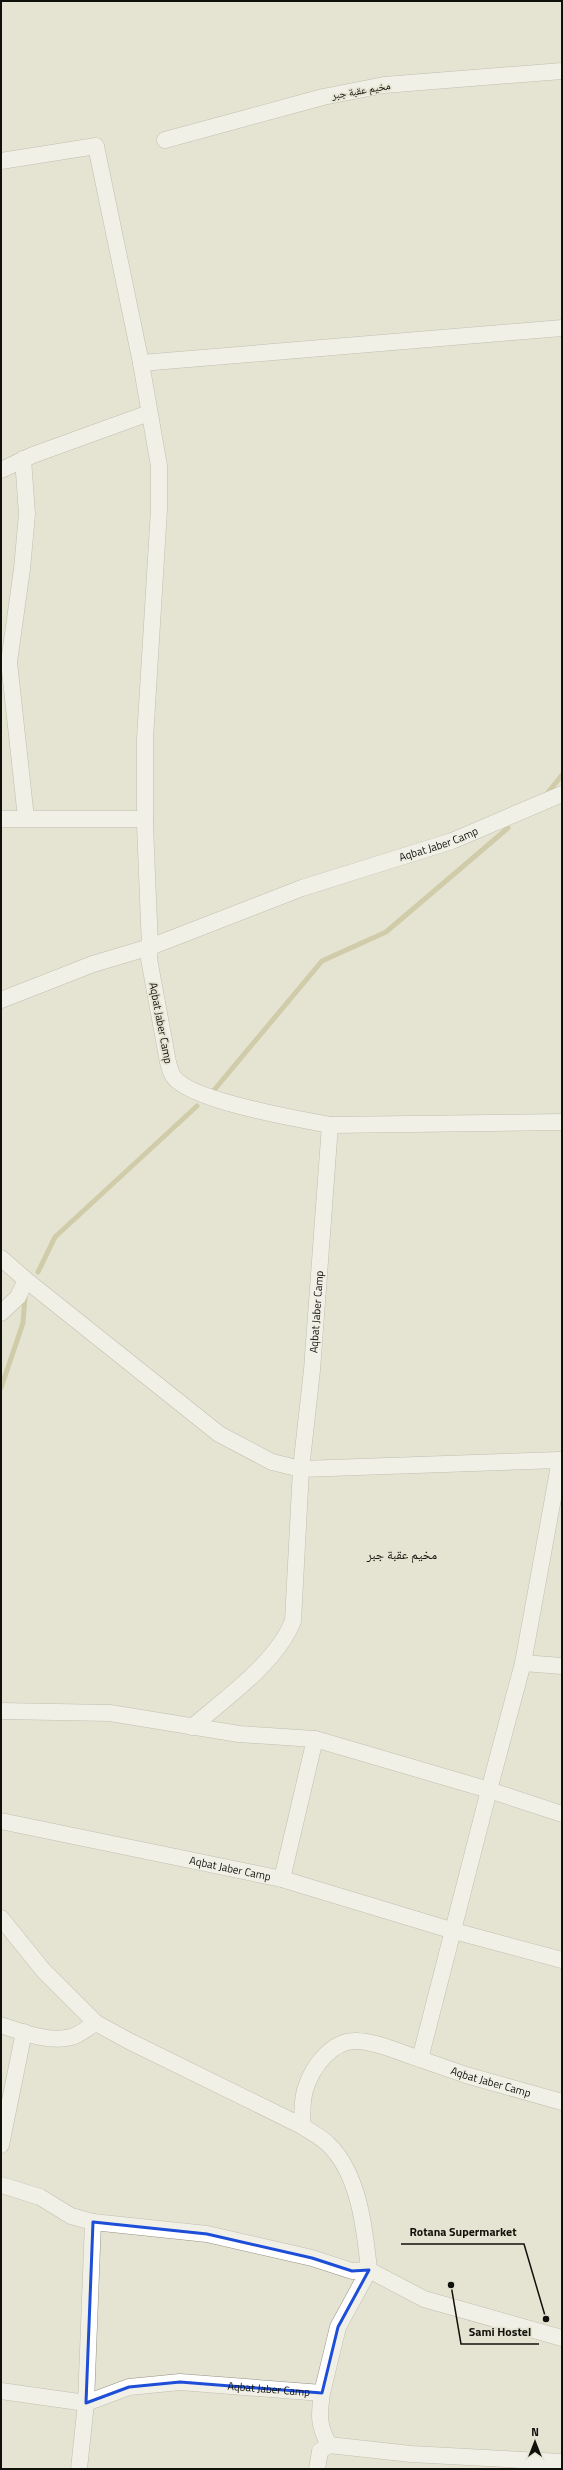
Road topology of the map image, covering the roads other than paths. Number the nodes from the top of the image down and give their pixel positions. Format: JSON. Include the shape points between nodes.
{"nodes":[{"id":1,"x":562,"y":71,"type":"edge"},
{"id":2,"x":165,"y":140,"type":"dead end"},
{"id":3,"x":1,"y":161,"type":"edge"},
{"id":4,"x":562,"y":328,"type":"edge"},
{"id":5,"x":141,"y":363,"type":"junction"},
{"id":6,"x":149,"y":412,"type":"junction"},
{"id":7,"x":23,"y":459,"type":"junction"},
{"id":8,"x":1,"y":470,"type":"edge"},
{"id":9,"x":5,"y":663,"type":"edge"},
{"id":10,"x":562,"y":794,"type":"edge"},
{"id":11,"x":26,"y":818,"type":"junction"},
{"id":12,"x":1,"y":819,"type":"edge"},
{"id":13,"x":145,"y":819,"type":"junction"},
{"id":14,"x":150,"y":946,"type":"junction"},
{"id":15,"x":1,"y":1000,"type":"edge"},
{"id":16,"x":562,"y":1122,"type":"edge"},
{"id":17,"x":330,"y":1125,"type":"junction"},
{"id":18,"x":1,"y":1258,"type":"edge"},
{"id":19,"x":26,"y":1280,"type":"junction"},
{"id":20,"x":1,"y":1313,"type":"edge"},
{"id":21,"x":561,"y":1456,"type":"edge"},
{"id":22,"x":301,"y":1469,"type":"junction"},
{"id":23,"x":523,"y":1663,"type":"junction"},
{"id":24,"x":562,"y":1666,"type":"edge"},
{"id":25,"x":1,"y":1711,"type":"edge"},
{"id":26,"x":192,"y":1727,"type":"junction"},
{"id":27,"x":315,"y":1739,"type":"junction"},
{"id":28,"x":489,"y":1790,"type":"junction"},
{"id":29,"x":562,"y":1814,"type":"edge"},
{"id":30,"x":1,"y":1821,"type":"edge"},
{"id":31,"x":282,"y":1879,"type":"junction"},
{"id":32,"x":1,"y":1918,"type":"edge"},
{"id":33,"x":454,"y":1931,"type":"junction"},
{"id":34,"x":562,"y":1960,"type":"edge"},
{"id":35,"x":96,"y":2023,"type":"junction"},
{"id":36,"x":1,"y":2025,"type":"edge"},
{"id":37,"x":24,"y":2032,"type":"junction"},
{"id":38,"x":420,"y":2059,"type":"junction"},
{"id":39,"x":562,"y":2102,"type":"edge"},
{"id":40,"x":302,"y":2126,"type":"junction"},
{"id":41,"x":1,"y":2145,"type":"edge"},
{"id":42,"x":1,"y":2185,"type":"edge"},
{"id":43,"x":93,"y":2222,"type":"junction"},
{"id":44,"x":369,"y":2270,"type":"junction"},
{"id":45,"x":562,"y":2338,"type":"edge"},
{"id":46,"x":1,"y":2391,"type":"edge"},
{"id":47,"x":322,"y":2393,"type":"junction"},
{"id":48,"x":86,"y":2403,"type":"junction"},
{"id":49,"x":329,"y":2444,"type":"junction"},
{"id":50,"x":410,"y":2462,"type":"edge"},
{"id":51,"x":562,"y":2462,"type":"edge"},
{"id":52,"x":79,"y":2469,"type":"edge"},
{"id":53,"x":317,"y":2469,"type":"edge"}],
"edges":[{"from":1,"to":2,"type":"street","name":"مخيم عقبة جبر","via":[[384,85],[323,97]]},
{"from":3,"to":5,"type":"street","via":[[96,146]]},
{"from":4,"to":5,"type":"street"},
{"from":5,"to":6,"type":"street"},
{"from":6,"to":7,"type":"street"},
{"from":6,"to":13,"type":"street","via":[[158,466],[158,508],[145,739]]},
{"from":7,"to":8,"type":"street"},
{"from":7,"to":9,"type":"street","via":[[27,514],[22,569]]},
{"from":9,"to":11,"type":"street"},
{"from":10,"to":14,"type":"street","name":"Aqbat Jaber Camp","via":[[452,841],[302,888]]},
{"from":11,"to":12,"type":"street"},
{"from":11,"to":13,"type":"street"},
{"from":13,"to":14,"type":"street"},
{"from":14,"to":15,"type":"street","via":[[93,964]]},
{"from":14,"to":17,"type":"street","name":"Aqbat Jaber Camp","via":[[150,967],[173,1077],[182,1084],[228,1104]]},
{"from":16,"to":17,"type":"street"},
{"from":17,"to":22,"type":"street","name":"Aqbat Jaber Camp","via":[[312,1370]]},
{"from":18,"to":19,"type":"street"},
{"from":19,"to":20,"type":"street","via":[[18,1296]]},
{"from":19,"to":22,"type":"street","via":[[219,1434],[272,1462]]},
{"from":21,"to":22,"type":"street"},
{"from":21,"to":23,"type":"street"},
{"from":22,"to":26,"type":"street","name":"Aqbat Jaber Camp","via":[[294,1608],[288,1632],[274,1652]]},
{"from":23,"to":24,"type":"street"},
{"from":23,"to":28,"type":"street"},
{"from":25,"to":26,"type":"street","via":[[110,1713]]},
{"from":26,"to":27,"type":"street","via":[[239,1734]]},
{"from":27,"to":28,"type":"street"},
{"from":27,"to":31,"type":"street"},
{"from":28,"to":29,"type":"street"},
{"from":28,"to":33,"type":"street"},
{"from":30,"to":31,"type":"street","name":"Aqbat Jaber Camp"},
{"from":31,"to":33,"type":"street","name":"Aqbat Jaber Camp"},
{"from":32,"to":35,"type":"street","via":[[42,1970]]},
{"from":33,"to":34,"type":"street","name":"Aqbat Jaber Camp"},
{"from":33,"to":38,"type":"street"},
{"from":35,"to":37,"type":"street","via":[[73,2037],[63,2039]]},
{"from":35,"to":40,"type":"street","via":[[129,2042]]},
{"from":36,"to":37,"type":"street"},
{"from":37,"to":41,"type":"street"},
{"from":38,"to":39,"type":"street","name":"Aqbat Jaber Camp"},
{"from":38,"to":40,"type":"street","name":"Aqbat Jaber Camp","via":[[359,2041],[346,2041],[337,2045],[326,2054],[305,2089]]},
{"from":40,"to":44,"type":"street","via":[[328,2144],[344,2162],[352,2179],[365,2234]]},
{"from":42,"to":43,"type":"street","via":[[40,2197],[71,2216]]},
{"from":43,"to":44,"type":"street","via":[[207,2234],[312,2258],[352,2271]]},
{"from":43,"to":48,"type":"street"},
{"from":44,"to":45,"type":"street","via":[[424,2299]]},
{"from":44,"to":47,"type":"street","name":"Aqbat Jaber Camp","via":[[338,2327]]},
{"from":46,"to":48,"type":"street","name":"Aqbat Jaber Camp"},
{"from":47,"to":48,"type":"street","name":"Aqbat Jaber Camp","via":[[180,2382],[129,2388]]},
{"from":47,"to":49,"type":"street","via":[[320,2429]]},
{"from":48,"to":52,"type":"street"},
{"from":49,"to":50,"type":"street"},
{"from":49,"to":53,"type":"street","via":[[320,2451]]},
{"from":50,"to":51,"type":"street"}]}
